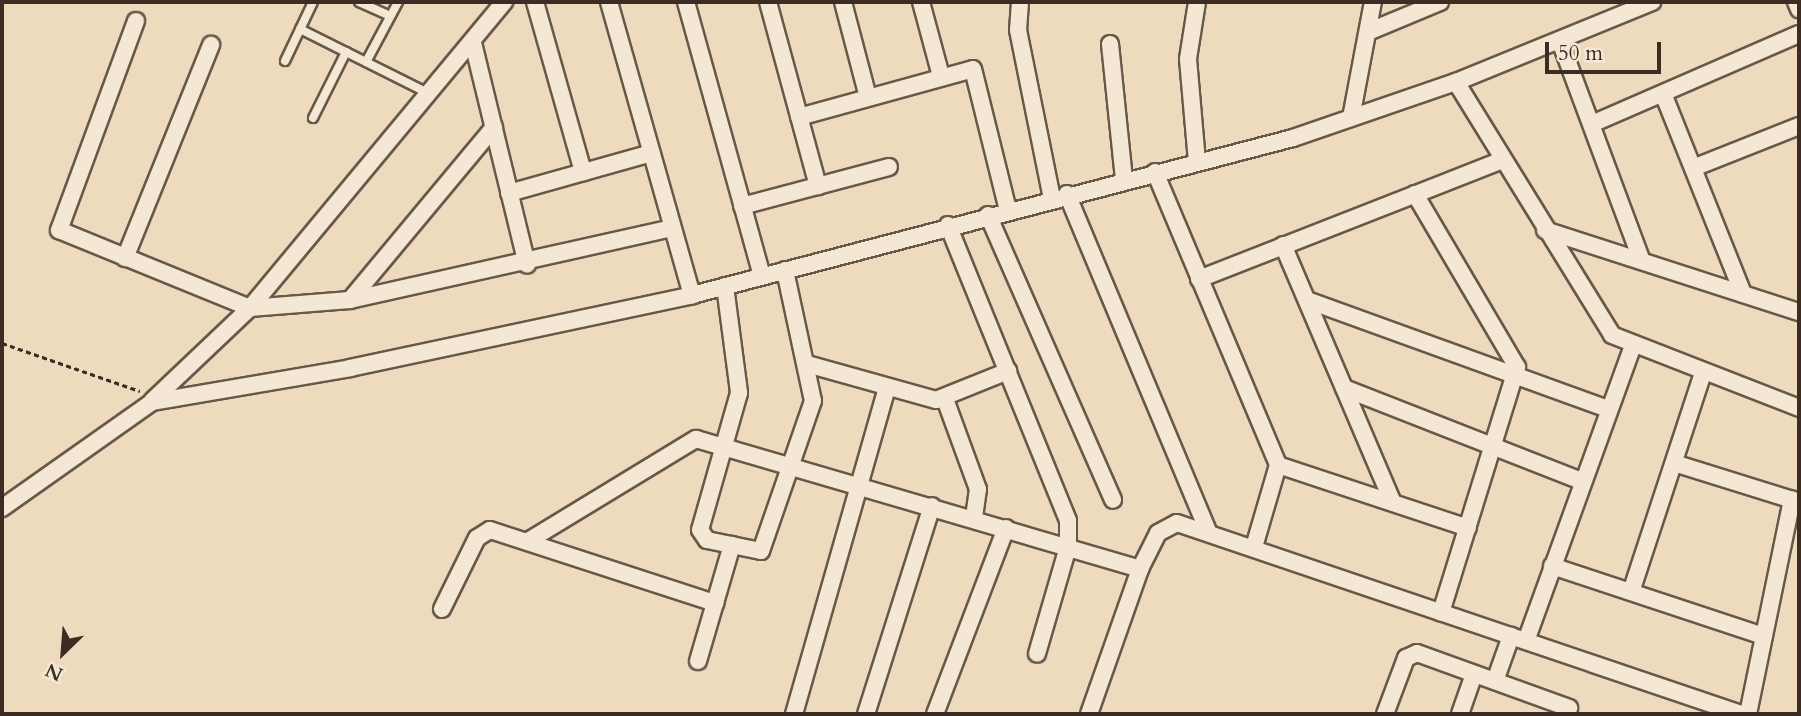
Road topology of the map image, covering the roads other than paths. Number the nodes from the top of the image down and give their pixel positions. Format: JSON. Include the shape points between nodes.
{"nodes":[{"id":1,"x":313,"y":2,"type":"edge"},
{"id":2,"x":359,"y":2,"type":"edge"},
{"id":3,"x":398,"y":2,"type":"edge"},
{"id":4,"x":504,"y":2,"type":"edge"},
{"id":5,"x":535,"y":2,"type":"edge"},
{"id":6,"x":609,"y":2,"type":"edge"},
{"id":7,"x":686,"y":2,"type":"edge"},
{"id":8,"x":768,"y":2,"type":"edge"},
{"id":9,"x":843,"y":2,"type":"edge"},
{"id":10,"x":920,"y":2,"type":"edge"},
{"id":11,"x":1020,"y":2,"type":"edge"},
{"id":12,"x":1197,"y":2,"type":"edge"},
{"id":13,"x":1373,"y":2,"type":"edge"},
{"id":14,"x":1440,"y":2,"type":"edge"},
{"id":15,"x":1652,"y":2,"type":"edge"},
{"id":16,"x":1796,"y":2,"type":"edge"},
{"id":17,"x":1799,"y":9,"type":"edge"},
{"id":18,"x":390,"y":16,"type":"junction"},
{"id":19,"x":136,"y":21,"type":"dead end"},
{"id":20,"x":300,"y":29,"type":"junction"},
{"id":21,"x":1370,"y":31,"type":"junction"},
{"id":22,"x":1799,"y":33,"type":"edge"},
{"id":23,"x":1560,"y":41,"type":"junction"},
{"id":24,"x":473,"y":43,"type":"junction"},
{"id":25,"x":1110,"y":44,"type":"dead end"},
{"id":26,"x":211,"y":45,"type":"dead end"},
{"id":27,"x":346,"y":52,"type":"junction"},
{"id":28,"x":285,"y":61,"type":"dead end"},
{"id":29,"x":366,"y":62,"type":"junction"},
{"id":30,"x":941,"y":76,"type":"junction"},
{"id":31,"x":1456,"y":82,"type":"junction"},
{"id":32,"x":430,"y":94,"type":"junction"},
{"id":33,"x":1664,"y":96,"type":"junction"},
{"id":34,"x":868,"y":97,"type":"junction"},
{"id":35,"x":799,"y":117,"type":"junction"},
{"id":36,"x":313,"y":118,"type":"dead end"},
{"id":37,"x":1351,"y":118,"type":"junction"},
{"id":38,"x":1594,"y":123,"type":"junction"},
{"id":39,"x":1799,"y":126,"type":"edge"},
{"id":40,"x":494,"y":127,"type":"junction"},
{"id":41,"x":651,"y":153,"type":"junction"},
{"id":42,"x":1503,"y":160,"type":"junction"},
{"id":43,"x":1198,"y":161,"type":"junction"},
{"id":44,"x":889,"y":167,"type":"dead end"},
{"id":45,"x":1693,"y":169,"type":"junction"},
{"id":46,"x":583,"y":172,"type":"junction"},
{"id":47,"x":1155,"y":172,"type":"junction"},
{"id":48,"x":1124,"y":180,"type":"junction"},
{"id":49,"x":818,"y":186,"type":"junction"},
{"id":50,"x":509,"y":192,"type":"junction"},
{"id":51,"x":1415,"y":194,"type":"junction"},
{"id":52,"x":1059,"y":196,"type":"junction"},
{"id":53,"x":742,"y":206,"type":"junction"},
{"id":54,"x":1008,"y":209,"type":"junction"},
{"id":55,"x":988,"y":215,"type":"junction"},
{"id":56,"x":948,"y":225,"type":"junction"},
{"id":57,"x":673,"y":228,"type":"junction"},
{"id":58,"x":1545,"y":230,"type":"junction"},
{"id":59,"x":1283,"y":245,"type":"junction"},
{"id":60,"x":125,"y":258,"type":"junction"},
{"id":61,"x":1641,"y":259,"type":"junction"},
{"id":62,"x":527,"y":264,"type":"junction"},
{"id":63,"x":785,"y":270,"type":"junction"},
{"id":64,"x":762,"y":276,"type":"junction"},
{"id":65,"x":1199,"y":279,"type":"junction"},
{"id":66,"x":725,"y":286,"type":"junction"},
{"id":67,"x":1743,"y":294,"type":"junction"},
{"id":68,"x":692,"y":295,"type":"junction"},
{"id":69,"x":350,"y":300,"type":"junction"},
{"id":70,"x":1307,"y":300,"type":"junction"},
{"id":71,"x":250,"y":308,"type":"junction"},
{"id":72,"x":1799,"y":312,"type":"edge"},
{"id":73,"x":1632,"y":348,"type":"junction"},
{"id":74,"x":807,"y":364,"type":"junction"},
{"id":75,"x":1008,"y":371,"type":"junction"},
{"id":76,"x":1703,"y":373,"type":"junction"},
{"id":77,"x":1516,"y":376,"type":"junction"},
{"id":78,"x":887,"y":388,"type":"junction"},
{"id":79,"x":1344,"y":388,"type":"junction"},
{"id":80,"x":154,"y":399,"type":"junction"},
{"id":81,"x":944,"y":399,"type":"junction"},
{"id":82,"x":1799,"y":408,"type":"edge"},
{"id":83,"x":1608,"y":410,"type":"junction"},
{"id":84,"x":726,"y":446,"type":"junction"},
{"id":85,"x":1494,"y":446,"type":"junction"},
{"id":86,"x":1674,"y":463,"type":"junction"},
{"id":87,"x":794,"y":464,"type":"junction"},
{"id":88,"x":1278,"y":466,"type":"junction"},
{"id":89,"x":1581,"y":481,"type":"junction"},
{"id":90,"x":860,"y":483,"type":"junction"},
{"id":91,"x":1113,"y":500,"type":"dead end"},
{"id":92,"x":1392,"y":500,"type":"junction"},
{"id":93,"x":1795,"y":500,"type":"edge"},
{"id":94,"x":932,"y":506,"type":"junction"},
{"id":95,"x":2,"y":508,"type":"edge"},
{"id":96,"x":974,"y":518,"type":"junction"},
{"id":97,"x":1006,"y":528,"type":"junction"},
{"id":98,"x":1468,"y":528,"type":"junction"},
{"id":99,"x":1208,"y":531,"type":"junction"},
{"id":100,"x":528,"y":541,"type":"junction"},
{"id":101,"x":732,"y":545,"type":"junction"},
{"id":102,"x":1068,"y":547,"type":"junction"},
{"id":103,"x":1254,"y":547,"type":"junction"},
{"id":104,"x":1552,"y":566,"type":"junction"},
{"id":105,"x":1140,"y":569,"type":"junction"},
{"id":106,"x":1631,"y":592,"type":"junction"},
{"id":107,"x":715,"y":603,"type":"junction"},
{"id":108,"x":442,"y":609,"type":"dead end"},
{"id":109,"x":1441,"y":612,"type":"junction"},
{"id":110,"x":1764,"y":636,"type":"junction"},
{"id":111,"x":1519,"y":639,"type":"junction"},
{"id":112,"x":1037,"y":654,"type":"dead end"},
{"id":113,"x":698,"y":660,"type":"dead end"},
{"id":114,"x":1474,"y":674,"type":"junction"},
{"id":115,"x":1495,"y":681,"type":"junction"},
{"id":116,"x":1541,"y":706,"type":"edge"},
{"id":117,"x":1569,"y":708,"type":"dead end"},
{"id":118,"x":794,"y":714,"type":"edge"},
{"id":119,"x":866,"y":714,"type":"edge"},
{"id":120,"x":935,"y":714,"type":"edge"},
{"id":121,"x":1089,"y":714,"type":"edge"},
{"id":122,"x":1385,"y":714,"type":"edge"},
{"id":123,"x":1460,"y":714,"type":"edge"},
{"id":124,"x":1741,"y":714,"type":"edge"},
{"id":125,"x":1748,"y":714,"type":"edge"}],
"edges":[{"from":1,"to":20,"type":"lane"},
{"from":2,"to":18,"type":"lane"},
{"from":3,"to":18,"type":"lane"},
{"from":4,"to":24,"type":"street"},
{"from":5,"to":46,"type":"street"},
{"from":6,"to":41,"type":"street"},
{"from":7,"to":53,"type":"street"},
{"from":8,"to":35,"type":"street"},
{"from":9,"to":34,"type":"street"},
{"from":10,"to":30,"type":"street"},
{"from":11,"to":52,"type":"street","via":[[1018,30]]},
{"from":12,"to":43,"type":"street","via":[[1188,59]]},
{"from":13,"to":21,"type":"street"},
{"from":14,"to":21,"type":"street"},
{"from":15,"to":23,"type":"street"},
{"from":16,"to":17,"type":"street"},
{"from":18,"to":29,"type":"lane"},
{"from":19,"to":60,"type":"street","via":[[58,226],[64,235]]},
{"from":20,"to":27,"type":"lane"},
{"from":20,"to":28,"type":"lane"},
{"from":21,"to":37,"type":"street"},
{"from":22,"to":33,"type":"street"},
{"from":23,"to":31,"type":"street"},
{"from":23,"to":38,"type":"street"},
{"from":24,"to":32,"type":"street"},
{"from":24,"to":40,"type":"street"},
{"from":25,"to":48,"type":"street"},
{"from":26,"to":60,"type":"street"},
{"from":27,"to":29,"type":"lane"},
{"from":27,"to":36,"type":"lane"},
{"from":29,"to":32,"type":"lane"},
{"from":30,"to":34,"type":"street"},
{"from":30,"to":54,"type":"street","via":[[976,71]]},
{"from":31,"to":37,"type":"street"},
{"from":31,"to":42,"type":"street"},
{"from":32,"to":71,"type":"street"},
{"from":33,"to":38,"type":"street"},
{"from":33,"to":45,"type":"street"},
{"from":34,"to":35,"type":"street"},
{"from":35,"to":49,"type":"street"},
{"from":37,"to":43,"type":"street"},
{"from":38,"to":61,"type":"street"},
{"from":39,"to":45,"type":"street"},
{"from":40,"to":50,"type":"street"},
{"from":40,"to":69,"type":"street"},
{"from":41,"to":46,"type":"street"},
{"from":41,"to":57,"type":"street"},
{"from":42,"to":51,"type":"street"},
{"from":42,"to":58,"type":"street"},
{"from":43,"to":47,"type":"street"},
{"from":44,"to":49,"type":"street"},
{"from":45,"to":67,"type":"street"},
{"from":46,"to":50,"type":"street"},
{"from":47,"to":48,"type":"street"},
{"from":47,"to":65,"type":"street"},
{"from":48,"to":52,"type":"street"},
{"from":49,"to":53,"type":"street"},
{"from":50,"to":62,"type":"street"},
{"from":51,"to":59,"type":"street"},
{"from":51,"to":77,"type":"street","via":[[1515,355]]},
{"from":52,"to":54,"type":"street"},
{"from":52,"to":99,"type":"street"},
{"from":53,"to":64,"type":"street"},
{"from":54,"to":55,"type":"street"},
{"from":55,"to":56,"type":"street"},
{"from":55,"to":91,"type":"street"},
{"from":56,"to":63,"type":"street"},
{"from":56,"to":75,"type":"street"},
{"from":57,"to":62,"type":"street"},
{"from":57,"to":68,"type":"street"},
{"from":58,"to":61,"type":"street"},
{"from":58,"to":73,"type":"street","via":[[1600,324]]},
{"from":59,"to":65,"type":"street"},
{"from":59,"to":70,"type":"street"},
{"from":60,"to":71,"type":"street"},
{"from":61,"to":67,"type":"street"},
{"from":62,"to":69,"type":"street"},
{"from":63,"to":64,"type":"street"},
{"from":63,"to":74,"type":"street"},
{"from":64,"to":66,"type":"street"},
{"from":65,"to":88,"type":"street"},
{"from":66,"to":68,"type":"street"},
{"from":66,"to":84,"type":"street","via":[[739,393]]},
{"from":67,"to":72,"type":"street"},
{"from":68,"to":80,"type":"street","via":[[350,368]]},
{"from":69,"to":71,"type":"street"},
{"from":70,"to":77,"type":"street"},
{"from":70,"to":79,"type":"street"},
{"from":71,"to":80,"type":"street"},
{"from":73,"to":76,"type":"street"},
{"from":73,"to":83,"type":"street"},
{"from":74,"to":78,"type":"street"},
{"from":74,"to":87,"type":"street","via":[[813,401]]},
{"from":75,"to":81,"type":"street"},
{"from":75,"to":102,"type":"street","via":[[1064,508]]},
{"from":76,"to":82,"type":"street"},
{"from":76,"to":86,"type":"street"},
{"from":77,"to":83,"type":"street"},
{"from":77,"to":85,"type":"street"},
{"from":78,"to":81,"type":"street"},
{"from":78,"to":90,"type":"street"},
{"from":79,"to":85,"type":"street"},
{"from":79,"to":92,"type":"street"},
{"from":80,"to":95,"type":"street"},
{"from":81,"to":96,"type":"street","via":[[978,489]]},
{"from":83,"to":89,"type":"street"},
{"from":84,"to":87,"type":"street"},
{"from":84,"to":100,"type":"street","via":[[688,441]]},
{"from":84,"to":101,"type":"street","via":[[700,530],[703,538]]},
{"from":85,"to":89,"type":"street"},
{"from":85,"to":98,"type":"street"},
{"from":86,"to":93,"type":"street"},
{"from":86,"to":106,"type":"street"},
{"from":87,"to":90,"type":"street"},
{"from":87,"to":101,"type":"street","via":[[768,545],[761,551]]},
{"from":88,"to":92,"type":"street"},
{"from":88,"to":103,"type":"street"},
{"from":89,"to":104,"type":"street"},
{"from":90,"to":94,"type":"street"},
{"from":90,"to":118,"type":"street"},
{"from":92,"to":98,"type":"street"},
{"from":93,"to":110,"type":"street"},
{"from":94,"to":96,"type":"street"},
{"from":94,"to":119,"type":"street"},
{"from":96,"to":97,"type":"street"},
{"from":97,"to":102,"type":"street"},
{"from":97,"to":120,"type":"street"},
{"from":98,"to":109,"type":"street"},
{"from":99,"to":103,"type":"street"},
{"from":99,"to":105,"type":"street","via":[[1168,525]]},
{"from":100,"to":107,"type":"street"},
{"from":100,"to":108,"type":"street","via":[[483,532]]},
{"from":101,"to":107,"type":"street"},
{"from":102,"to":105,"type":"street"},
{"from":102,"to":112,"type":"street"},
{"from":103,"to":109,"type":"street"},
{"from":104,"to":106,"type":"street"},
{"from":104,"to":111,"type":"street"},
{"from":105,"to":121,"type":"street"},
{"from":106,"to":110,"type":"street"},
{"from":107,"to":113,"type":"street"},
{"from":109,"to":111,"type":"street"},
{"from":110,"to":125,"type":"street"},
{"from":111,"to":115,"type":"street"},
{"from":111,"to":124,"type":"street"},
{"from":114,"to":115,"type":"street"},
{"from":114,"to":122,"type":"street","via":[[1410,654]]},
{"from":114,"to":123,"type":"street"},
{"from":115,"to":116,"type":"street"},
{"from":116,"to":117,"type":"street"}]}
